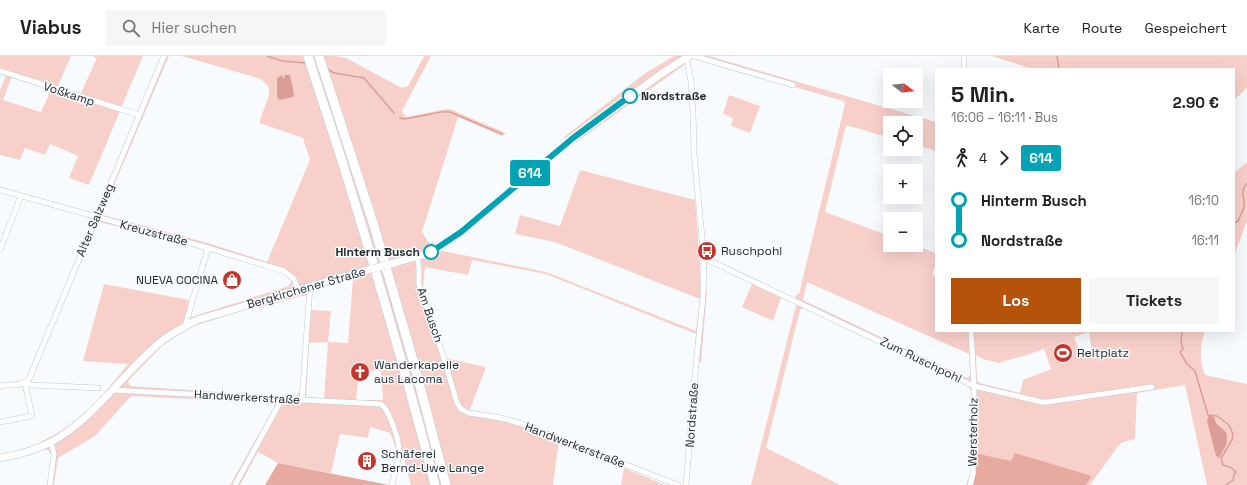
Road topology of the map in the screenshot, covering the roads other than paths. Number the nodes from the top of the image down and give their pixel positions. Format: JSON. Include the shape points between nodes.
{"nodes":[{"id":1,"x":164,"y":56,"type":"edge"},
{"id":2,"x":308,"y":56,"type":"edge"},
{"id":3,"x":319,"y":56,"type":"edge"},
{"id":4,"x":689,"y":56,"type":"edge"},
{"id":5,"x":964,"y":56,"type":"edge"},
{"id":6,"x":964,"y":68,"type":"edge"},
{"id":7,"x":0,"y":71,"type":"edge"},
{"id":8,"x":793,"y":85,"type":"dead end"},
{"id":9,"x":139,"y":116,"type":"junction"},
{"id":10,"x":0,"y":190,"type":"edge"},
{"id":11,"x":21,"y":196,"type":"junction"},
{"id":12,"x":96,"y":218,"type":"junction"},
{"id":13,"x":208,"y":248,"type":"junction"},
{"id":14,"x":0,"y":250,"type":"edge"},
{"id":15,"x":417,"y":256,"type":"junction"},
{"id":16,"x":704,"y":258,"type":"junction"},
{"id":17,"x":310,"y":286,"type":"junction"},
{"id":18,"x":298,"y":290,"type":"junction"},
{"id":19,"x":185,"y":326,"type":"junction"},
{"id":20,"x":971,"y":332,"type":"edge"},
{"id":21,"x":25,"y":383,"type":"junction"},
{"id":22,"x":0,"y":386,"type":"edge"},
{"id":23,"x":974,"y":386,"type":"junction"},
{"id":24,"x":1152,"y":387,"type":"dead end"},
{"id":25,"x":98,"y":388,"type":"dead end"},
{"id":26,"x":112,"y":390,"type":"junction"},
{"id":27,"x":282,"y":399,"type":"junction"},
{"id":28,"x":302,"y":400,"type":"junction"},
{"id":29,"x":469,"y":413,"type":"joint"},
{"id":30,"x":0,"y":422,"type":"edge"},
{"id":31,"x":51,"y":442,"type":"junction"},
{"id":32,"x":0,"y":458,"type":"edge"},
{"id":33,"x":50,"y":485,"type":"edge"},
{"id":34,"x":235,"y":485,"type":"edge"},
{"id":35,"x":392,"y":485,"type":"edge"},
{"id":36,"x":435,"y":485,"type":"edge"},
{"id":37,"x":446,"y":485,"type":"edge"},
{"id":38,"x":678,"y":485,"type":"edge"},
{"id":39,"x":686,"y":485,"type":"edge"},
{"id":40,"x":970,"y":485,"type":"edge"}],
"edges":[{"from":1,"to":9,"type":"street","name":"Alter Salzweg"},
{"from":2,"to":36,"type":"highway","via":[[378,276]]},
{"from":3,"to":37,"type":"highway","via":[[375,229]]},
{"from":4,"to":8,"type":"street"},
{"from":4,"to":15,"type":"street","name":"Bergkirchener Straße","via":[[573,138],[452,239],[434,250]]},
{"from":4,"to":16,"type":"street","name":"Nordstraße","via":[[694,154]]},
{"from":5,"to":6,"type":"street"},
{"from":7,"to":9,"type":"street","name":"Voßkamp"},
{"from":9,"to":12,"type":"street","name":"Alter Salzweg"},
{"from":10,"to":11,"type":"street","name":"Kreuzstraße"},
{"from":11,"to":12,"type":"street","name":"Kreuzstraße"},
{"from":11,"to":14,"type":"street"},
{"from":12,"to":13,"type":"street","name":"Kreuzstraße"},
{"from":12,"to":21,"type":"street","name":"Alter Salzweg","via":[[29,379]]},
{"from":13,"to":18,"type":"street","name":"Kreuzstraße","via":[[284,271],[294,280]]},
{"from":13,"to":19,"type":"street"},
{"from":15,"to":17,"type":"street","name":"Bergkirchener Straße","bridge":true},
{"from":15,"to":29,"type":"street","name":"Am Busch","via":[[418,284],[457,403],[461,409]]},
{"from":16,"to":23,"type":"street","name":"Zum Ruschpohl"},
{"from":16,"to":39,"type":"street","name":"Nordstraße","via":[[703,297]]},
{"from":17,"to":18,"type":"street","name":"Bergkirchener Straße"},
{"from":17,"to":28,"type":"street"},
{"from":18,"to":19,"type":"street","name":"Bergkirchener Straße"},
{"from":19,"to":26,"type":"street","name":"Bergkirchener Straße","via":[[159,344]]},
{"from":20,"to":23,"type":"street","name":"Wersterholz"},
{"from":21,"to":22,"type":"street"},
{"from":21,"to":25,"type":"street"},
{"from":21,"to":30,"type":"street","via":[[32,416]]},
{"from":23,"to":24,"type":"street","name":"Zum Ruschpohl","via":[[1047,402]]},
{"from":23,"to":40,"type":"street","name":"Wersterholz"},
{"from":26,"to":27,"type":"street","name":"Handwerkerstraße"},
{"from":26,"to":31,"type":"street","name":"Bergkirchener Straße","via":[[90,413]]},
{"from":27,"to":28,"type":"street","name":"Handwerkerstraße"},
{"from":27,"to":34,"type":"street"},
{"from":28,"to":35,"type":"street","name":"Handwerkerstraße","via":[[381,404],[387,411],[398,445]]},
{"from":29,"to":38,"type":"street","name":"Handwerkerstraße","via":[[519,423]]},
{"from":31,"to":32,"type":"street","name":"Bergkirchener Straße","via":[[26,452]]},
{"from":31,"to":33,"type":"street","via":[[54,454]]}]}
